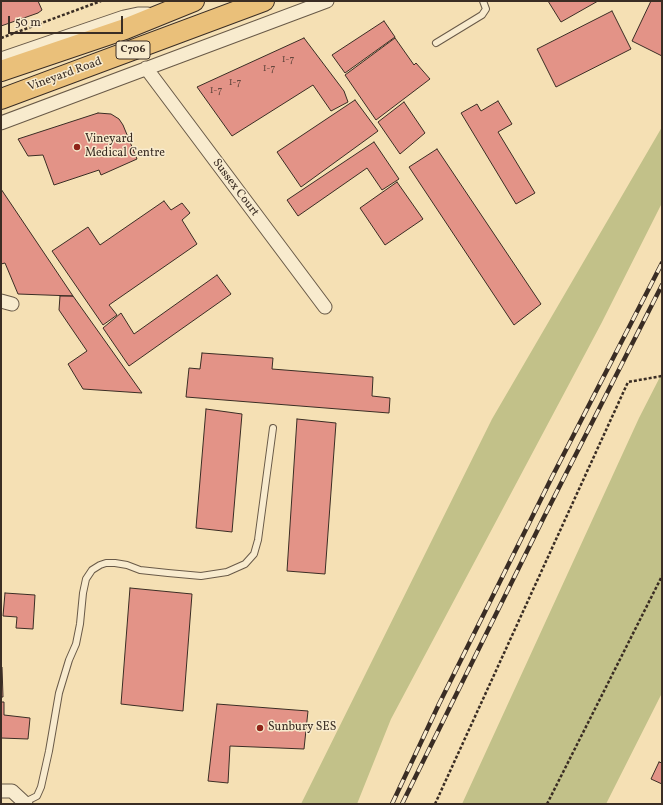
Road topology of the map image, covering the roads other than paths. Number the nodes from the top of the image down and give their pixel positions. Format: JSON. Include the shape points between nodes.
{"nodes":[{"id":1,"x":194,"y":1,"type":"edge"},
{"id":2,"x":264,"y":1,"type":"edge"},
{"id":3,"x":327,"y":1,"type":"edge"},
{"id":4,"x":483,"y":1,"type":"edge"},
{"id":5,"x":161,"y":14,"type":"junction"},
{"id":6,"x":436,"y":43,"type":"dead end"},
{"id":7,"x":1,"y":59,"type":"edge"},
{"id":8,"x":146,"y":68,"type":"junction"},
{"id":9,"x":1,"y":71,"type":"edge"},
{"id":10,"x":1,"y":99,"type":"edge"},
{"id":11,"x":1,"y":123,"type":"edge"},
{"id":12,"x":325,"y":308,"type":"dead end"},
{"id":13,"x":273,"y":428,"type":"dead end"},
{"id":14,"x":1,"y":790,"type":"edge"},
{"id":15,"x":26,"y":803,"type":"edge"}],
"edges":[{"from":1,"to":5,"type":"main road","name":"Vineyard Road","number":"C706"},
{"from":2,"to":10,"type":"main road","name":"Vineyard Road","number":"C706"},
{"from":3,"to":8,"type":"street"},
{"from":4,"to":6,"type":"lane","via":[[486,9],[482,15]]},
{"from":5,"to":7,"type":"street","via":[[124,17]]},
{"from":5,"to":9,"type":"main road","name":"Vineyard Road","number":"C706","via":[[125,29]]},
{"from":8,"to":11,"type":"street"},
{"from":8,"to":12,"type":"street","name":"Sussex Court"},
{"from":13,"to":15,"type":"lane","via":[[258,540],[254,554],[245,564],[227,572],[201,576],[140,570],[128,565],[106,563],[89,574],[83,593],[76,644],[59,693],[41,787],[37,796]]},
{"from":14,"to":15,"type":"street","via":[[12,791]]}]}
